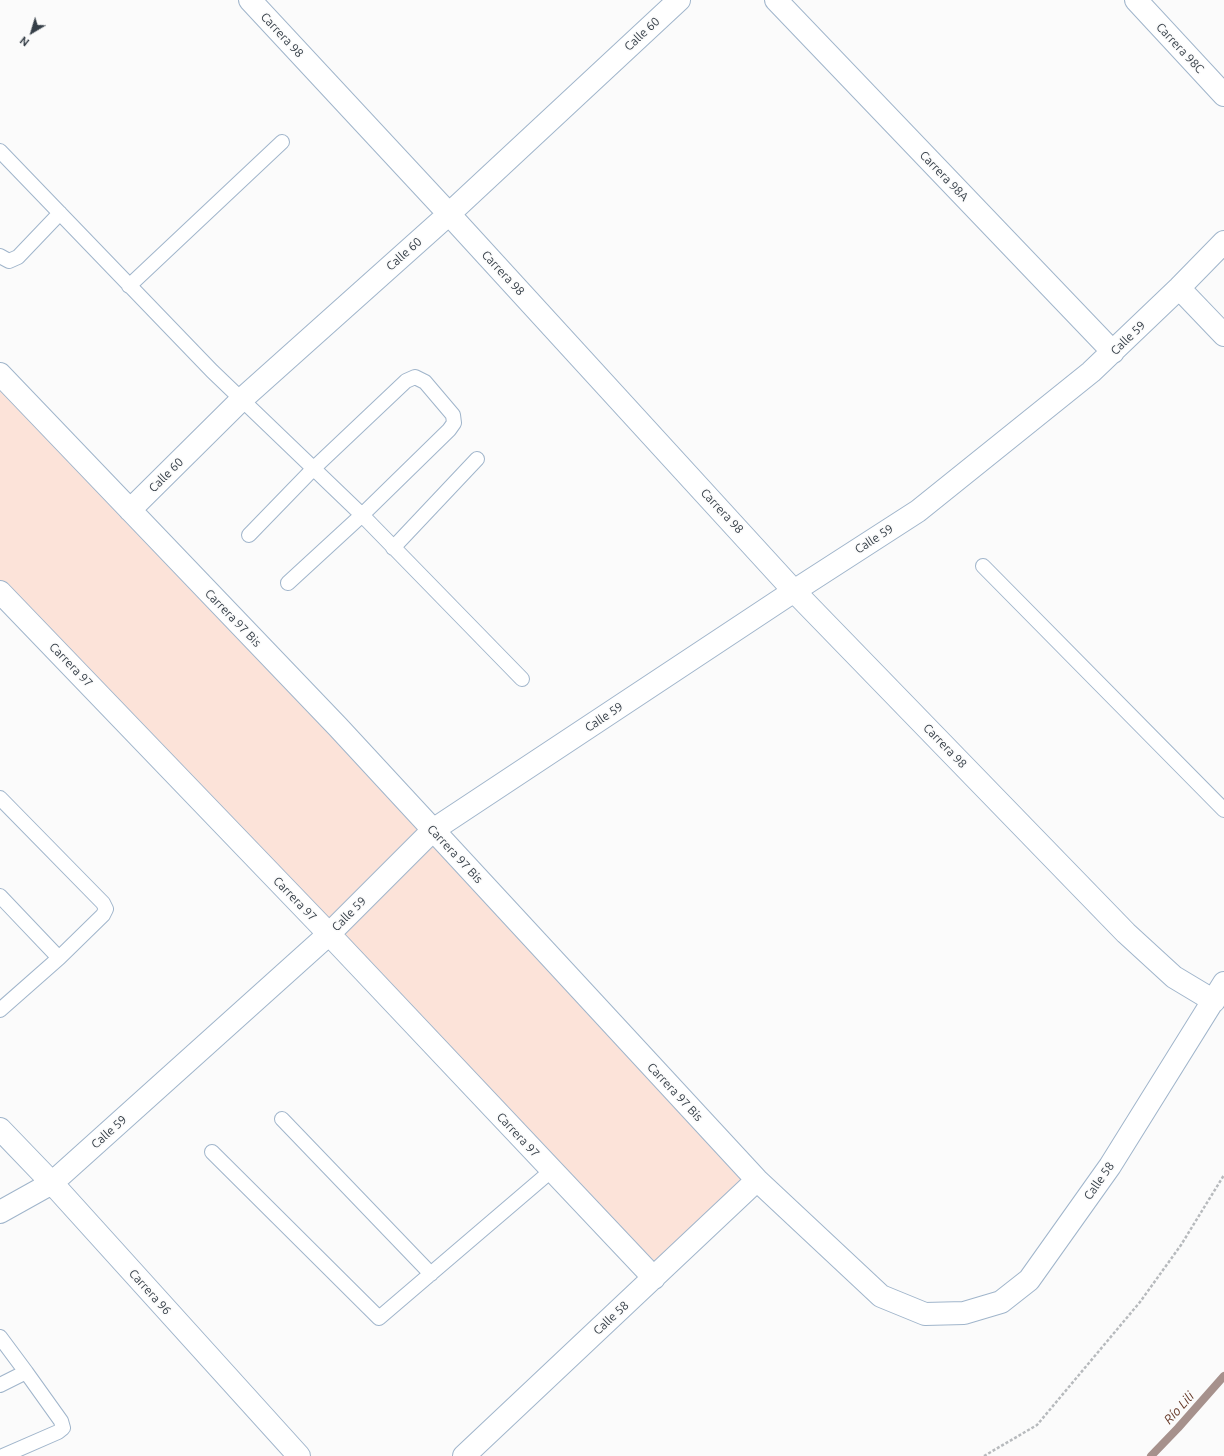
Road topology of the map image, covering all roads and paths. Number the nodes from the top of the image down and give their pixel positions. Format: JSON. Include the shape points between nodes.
{"nodes":[{"id":1,"x":250,"y":0,"type":"edge"},
{"id":2,"x":679,"y":0,"type":"edge"},
{"id":3,"x":776,"y":0,"type":"edge"},
{"id":4,"x":1136,"y":0,"type":"edge"},
{"id":5,"x":1224,"y":95,"type":"edge"},
{"id":6,"x":282,"y":142,"type":"dead end"},
{"id":7,"x":0,"y":151,"type":"edge"},
{"id":8,"x":60,"y":213,"type":"junction"},
{"id":9,"x":449,"y":214,"type":"junction"},
{"id":10,"x":1224,"y":242,"type":"edge"},
{"id":11,"x":0,"y":256,"type":"edge"},
{"id":12,"x":129,"y":286,"type":"junction"},
{"id":13,"x":1179,"y":288,"type":"junction"},
{"id":14,"x":1224,"y":335,"type":"edge"},
{"id":15,"x":1112,"y":352,"type":"junction"},
{"id":16,"x":0,"y":374,"type":"edge"},
{"id":17,"x":241,"y":400,"type":"junction"},
{"id":18,"x":477,"y":459,"type":"dead end"},
{"id":19,"x":314,"y":468,"type":"junction"},
{"id":20,"x":130,"y":510,"type":"junction"},
{"id":21,"x":362,"y":515,"type":"junction"},
{"id":22,"x":249,"y":535,"type":"dead end"},
{"id":23,"x":393,"y":548,"type":"junction"},
{"id":24,"x":983,"y":566,"type":"dead end"},
{"id":25,"x":288,"y":583,"type":"dead end"},
{"id":26,"x":794,"y":591,"type":"junction"},
{"id":27,"x":0,"y":592,"type":"edge"},
{"id":28,"x":522,"y":679,"type":"dead end"},
{"id":29,"x":0,"y":798,"type":"edge"},
{"id":30,"x":1224,"y":810,"type":"edge"},
{"id":31,"x":433,"y":830,"type":"junction"},
{"id":32,"x":0,"y":896,"type":"edge"},
{"id":33,"x":329,"y":934,"type":"junction"},
{"id":34,"x":59,"y":958,"type":"junction"},
{"id":35,"x":1224,"y":983,"type":"edge"},
{"id":36,"x":1214,"y":1002,"type":"junction"},
{"id":37,"x":0,"y":1010,"type":"edge"},
{"id":38,"x":282,"y":1119,"type":"dead end"},
{"id":39,"x":0,"y":1129,"type":"edge"},
{"id":40,"x":212,"y":1152,"type":"dead end"},
{"id":41,"x":552,"y":1171,"type":"junction"},
{"id":42,"x":1224,"y":1175,"type":"edge"},
{"id":43,"x":757,"y":1180,"type":"junction"},
{"id":44,"x":52,"y":1183,"type":"junction"},
{"id":45,"x":0,"y":1212,"type":"edge"},
{"id":46,"x":431,"y":1274,"type":"junction"},
{"id":47,"x":654,"y":1278,"type":"junction"},
{"id":48,"x":925,"y":1314,"type":"joint"},
{"id":49,"x":0,"y":1336,"type":"edge"},
{"id":50,"x":26,"y":1372,"type":"junction"},
{"id":51,"x":0,"y":1385,"type":"edge"},
{"id":52,"x":3,"y":1456,"type":"edge"},
{"id":53,"x":299,"y":1456,"type":"edge"},
{"id":54,"x":464,"y":1456,"type":"edge"},
{"id":55,"x":984,"y":1456,"type":"edge"}],
"edges":[{"from":1,"to":9,"type":"street","name":"Carrera 98"},
{"from":2,"to":9,"type":"street","name":"Calle 60"},
{"from":3,"to":15,"type":"street","name":"Carrera 98A"},
{"from":4,"to":5,"type":"street","name":"Carrera 98C"},
{"from":6,"to":12,"type":"lane"},
{"from":7,"to":8,"type":"lane"},
{"from":8,"to":11,"type":"lane","via":[[18,257],[9,261]]},
{"from":8,"to":12,"type":"lane"},
{"from":9,"to":17,"type":"street","name":"Calle 60"},
{"from":9,"to":26,"type":"street","name":"Carrera 98"},
{"from":10,"to":13,"type":"street","name":"Calle 59"},
{"from":12,"to":17,"type":"lane"},
{"from":13,"to":14,"type":"street"},
{"from":13,"to":15,"type":"street","name":"Calle 59"},
{"from":15,"to":26,"type":"street","name":"Calle 59","via":[[1091,372],[918,511]]},
{"from":16,"to":20,"type":"street","name":"Carrera 97 Bis"},
{"from":17,"to":19,"type":"lane"},
{"from":17,"to":20,"type":"street","name":"Calle 60"},
{"from":18,"to":23,"type":"lane"},
{"from":19,"to":21,"type":"lane"},
{"from":19,"to":21,"type":"lane","via":[[406,381],[415,377],[425,382],[453,415],[454,423]]},
{"from":19,"to":22,"type":"lane"},
{"from":20,"to":31,"type":"street","name":"Carrera 97 Bis"},
{"from":21,"to":23,"type":"lane"},
{"from":21,"to":25,"type":"lane"},
{"from":23,"to":28,"type":"lane"},
{"from":24,"to":30,"type":"lane"},
{"from":26,"to":31,"type":"street","name":"Calle 59"},
{"from":26,"to":36,"type":"street","name":"Carrera 98","via":[[1126,933],[1174,977]]},
{"from":27,"to":33,"type":"street","name":"Carrera 97"},
{"from":29,"to":34,"type":"lane","via":[[106,909]]},
{"from":31,"to":33,"type":"street","name":"Calle 59"},
{"from":31,"to":43,"type":"street","name":"Carrera 97 Bis"},
{"from":32,"to":34,"type":"lane"},
{"from":33,"to":41,"type":"street","name":"Carrera 97"},
{"from":33,"to":44,"type":"street","name":"Calle 59"},
{"from":34,"to":37,"type":"lane"},
{"from":35,"to":36,"type":"street","name":"Calle 58"},
{"from":36,"to":48,"type":"street","name":"Calle 58","via":[[1110,1166],[1029,1280],[1001,1302],[964,1313]]},
{"from":38,"to":46,"type":"lane"},
{"from":39,"to":44,"type":"street","name":"Carrera 96"},
{"from":40,"to":46,"type":"lane","via":[[379,1318]]},
{"from":41,"to":46,"type":"lane"},
{"from":41,"to":47,"type":"street","name":"Carrera 97"},
{"from":42,"to":55,"type":"path","via":[[1181,1245],[1140,1302],[1037,1425]]},
{"from":43,"to":47,"type":"street","name":"Calle 58"},
{"from":43,"to":48,"type":"street","name":"Carrera 97 Bis","via":[[881,1296]]},
{"from":44,"to":45,"type":"street","name":"Calle 59"},
{"from":44,"to":53,"type":"street","name":"Carrera 96"},
{"from":47,"to":54,"type":"street","name":"Calle 58"},
{"from":49,"to":50,"type":"lane"},
{"from":50,"to":51,"type":"lane"},
{"from":50,"to":52,"type":"lane","via":[[62,1421],[63,1428]]}]}
